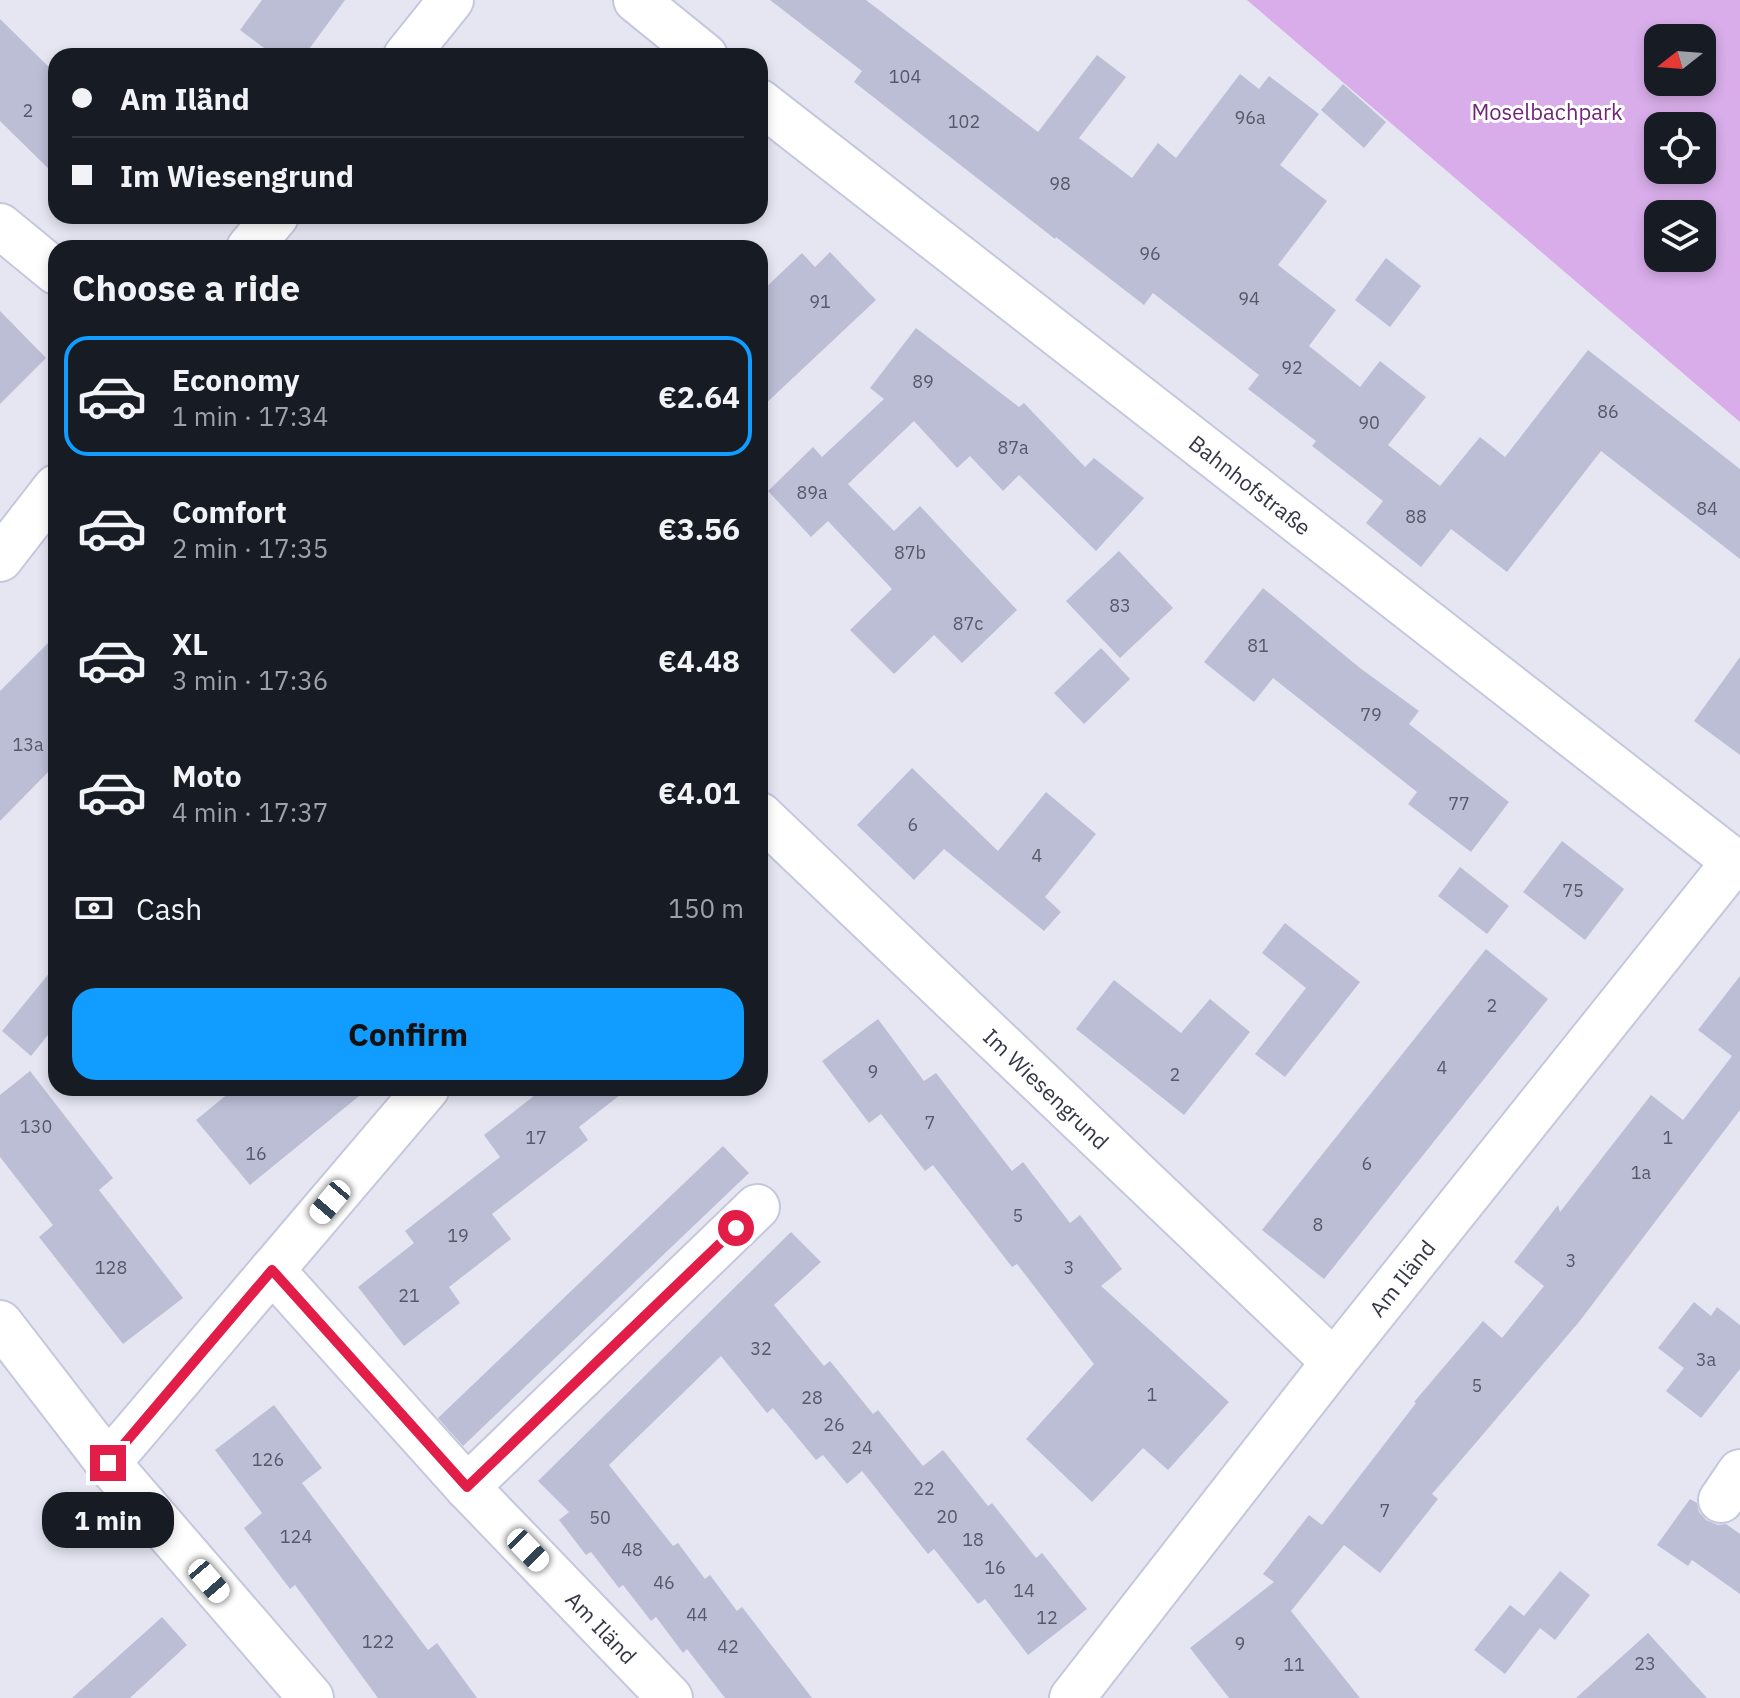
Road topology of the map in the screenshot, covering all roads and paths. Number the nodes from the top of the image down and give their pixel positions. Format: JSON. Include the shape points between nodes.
{"nodes":[{"id":1,"x":451,"y":0,"type":"edge"},
{"id":2,"x":636,"y":0,"type":"edge"},
{"id":3,"x":412,"y":48,"type":"edge"},
{"id":4,"x":695,"y":48,"type":"edge"},
{"id":5,"x":768,"y":108,"type":"edge"},
{"id":6,"x":269,"y":224,"type":"edge"},
{"id":7,"x":0,"y":226,"type":"edge"},
{"id":8,"x":256,"y":240,"type":"edge"},
{"id":9,"x":48,"y":265,"type":"edge"},
{"id":10,"x":48,"y":497,"type":"edge"},
{"id":11,"x":0,"y":559,"type":"edge"},
{"id":12,"x":768,"y":823,"type":"edge"},
{"id":13,"x":1737,"y":864,"type":"edge"},
{"id":14,"x":420,"y":1096,"type":"edge"},
{"id":15,"x":757,"y":1207,"type":"dead end"},
{"id":16,"x":272,"y":1270,"type":"junction"},
{"id":17,"x":0,"y":1323,"type":"edge"},
{"id":18,"x":1334,"y":1362,"type":"junction"},
{"id":19,"x":108,"y":1463,"type":"junction"},
{"id":20,"x":467,"y":1487,"type":"junction"},
{"id":21,"x":311,"y":1698,"type":"edge"},
{"id":22,"x":670,"y":1698,"type":"edge"},
{"id":23,"x":1072,"y":1698,"type":"edge"}],
"edges":[{"from":1,"to":3,"type":"street"},
{"from":2,"to":4,"type":"street"},
{"from":5,"to":13,"type":"street","name":"Bahnhofstraße"},
{"from":6,"to":8,"type":"street"},
{"from":7,"to":9,"type":"street"},
{"from":10,"to":11,"type":"street"},
{"from":12,"to":18,"type":"street","name":"Im Wiesengrund"},
{"from":13,"to":18,"type":"street","name":"Am Iländ"},
{"from":14,"to":16,"type":"street"},
{"from":15,"to":20,"type":"street"},
{"from":16,"to":19,"type":"street"},
{"from":16,"to":20,"type":"street","name":"Am Iländ"},
{"from":17,"to":19,"type":"street"},
{"from":18,"to":23,"type":"street","name":"Am Iländ"},
{"from":19,"to":21,"type":"street"},
{"from":20,"to":22,"type":"street","name":"Am Iländ"}]}
